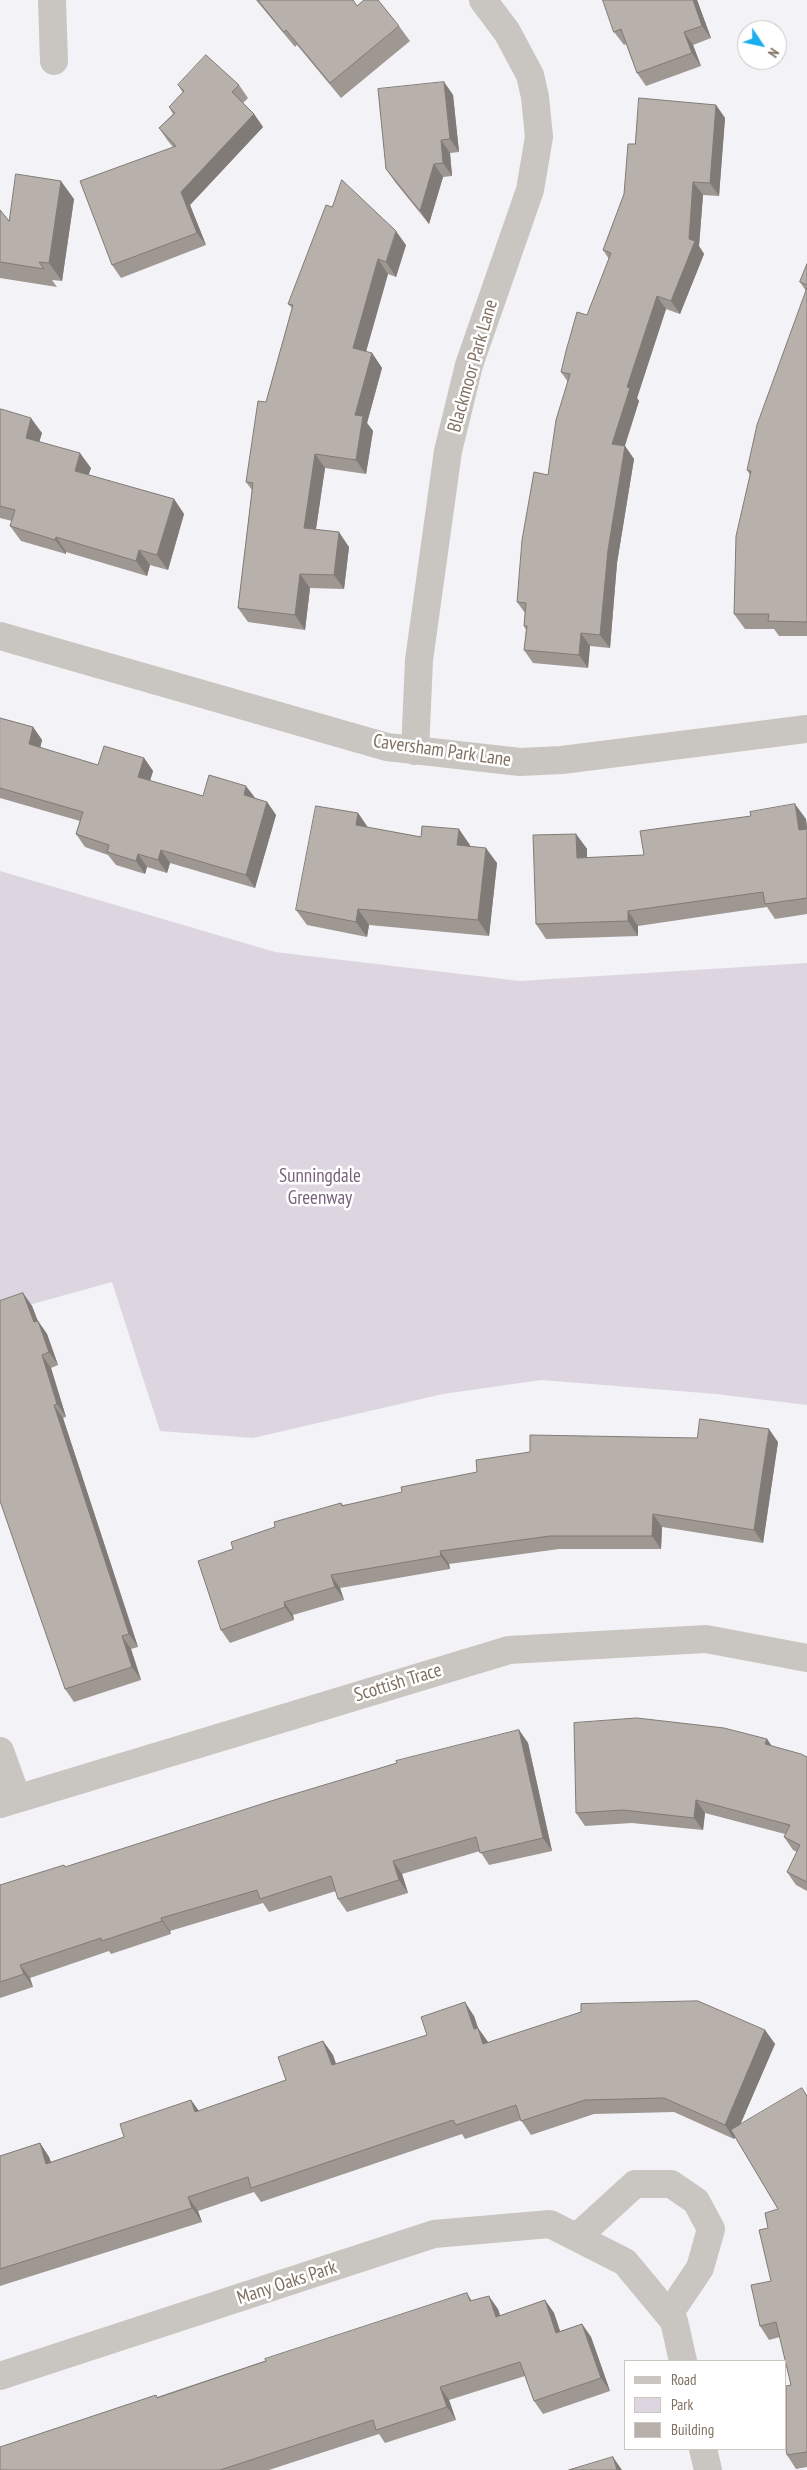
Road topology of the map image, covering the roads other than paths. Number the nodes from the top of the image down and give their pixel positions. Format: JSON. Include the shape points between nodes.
{"nodes":[{"id":1,"x":52,"y":0,"type":"edge"},
{"id":2,"x":483,"y":0,"type":"edge"},
{"id":3,"x":54,"y":61,"type":"dead end"},
{"id":4,"x":0,"y":636,"type":"edge"},
{"id":5,"x":807,"y":729,"type":"edge"},
{"id":6,"x":415,"y":751,"type":"junction"},
{"id":7,"x":807,"y":1658,"type":"edge"},
{"id":8,"x":0,"y":1752,"type":"edge"},
{"id":9,"x":8,"y":1801,"type":"edge"},
{"id":10,"x":577,"y":2237,"type":"junction"},
{"id":11,"x":668,"y":2314,"type":"junction"},
{"id":12,"x":683,"y":2360,"type":"edge"},
{"id":13,"x":0,"y":2376,"type":"edge"},
{"id":14,"x":703,"y":2450,"type":"edge"},
{"id":15,"x":708,"y":2470,"type":"edge"}],
"edges":[{"from":1,"to":3,"type":"street"},
{"from":2,"to":6,"type":"street","name":"Blackmoor Park Lane","via":[[507,32],[530,75],[539,137],[530,190],[469,365],[448,451],[419,660]]},
{"from":4,"to":6,"type":"street","name":"Caversham Park Lane","via":[[386,747]]},
{"from":5,"to":6,"type":"street","name":"Caversham Park Lane","via":[[562,760],[520,762]]},
{"from":7,"to":9,"type":"street","name":"Scottish Trace","via":[[706,1639],[509,1650]]},
{"from":8,"to":9,"type":"street"},
{"from":10,"to":11,"type":"street","name":"Many Oaks Park","via":[[625,2262]]},
{"from":10,"to":11,"type":"street","via":[[635,2184],[671,2184],[696,2201],[710,2229],[700,2268]]},
{"from":10,"to":13,"type":"street","name":"Many Oaks Park","via":[[550,2224],[434,2234]]},
{"from":11,"to":12,"type":"street","name":"Many Oaks Park","via":[[674,2321]]},
{"from":14,"to":15,"type":"street"}]}
